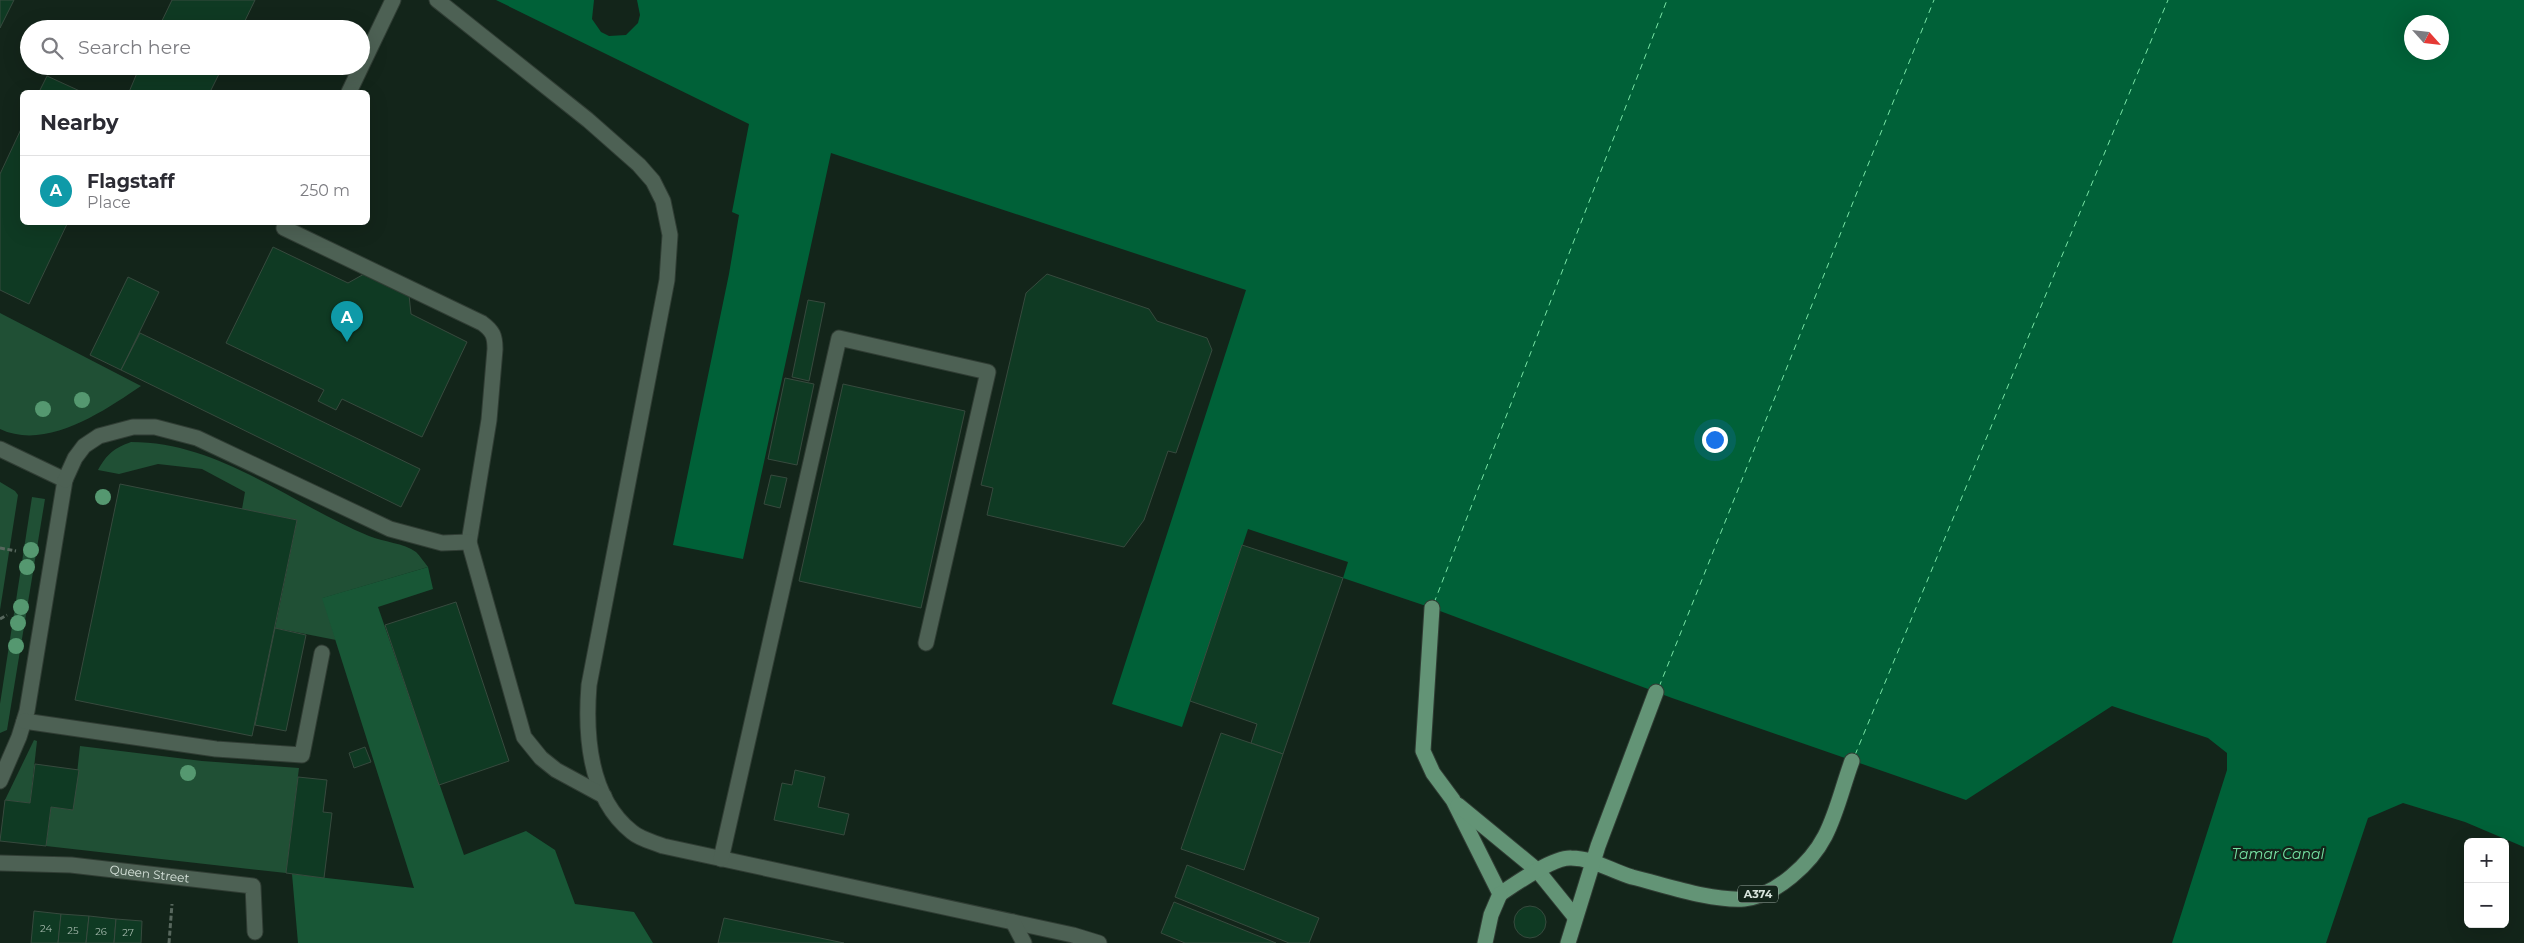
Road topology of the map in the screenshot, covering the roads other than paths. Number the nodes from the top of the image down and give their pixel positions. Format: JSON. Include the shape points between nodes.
{"nodes":[{"id":1,"x":394,"y":0,"type":"edge"},
{"id":2,"x":437,"y":0,"type":"edge"},
{"id":3,"x":370,"y":49,"type":"edge"},
{"id":4,"x":357,"y":75,"type":"edge"},
{"id":5,"x":350,"y":90,"type":"edge"},
{"id":6,"x":286,"y":225,"type":"edge"},
{"id":7,"x":0,"y":449,"type":"edge"},
{"id":8,"x":66,"y":480,"type":"junction"},
{"id":9,"x":469,"y":542,"type":"junction"},
{"id":10,"x":1432,"y":608,"type":"dead end"},
{"id":11,"x":926,"y":643,"type":"dead end"},
{"id":12,"x":322,"y":653,"type":"dead end"},
{"id":13,"x":1656,"y":692,"type":"dead end"},
{"id":14,"x":24,"y":722,"type":"junction"},
{"id":15,"x":1852,"y":761,"type":"dead end"},
{"id":16,"x":0,"y":781,"type":"edge"},
{"id":17,"x":604,"y":796,"type":"junction"},
{"id":18,"x":1453,"y":800,"type":"junction"},
{"id":19,"x":721,"y":859,"type":"junction"},
{"id":20,"x":1593,"y":861,"type":"junction"},
{"id":21,"x":0,"y":863,"type":"edge"},
{"id":22,"x":1537,"y":870,"type":"junction"},
{"id":23,"x":1500,"y":894,"type":"junction"},
{"id":24,"x":1575,"y":917,"type":"junction"},
{"id":25,"x":1013,"y":922,"type":"junction"},
{"id":26,"x":255,"y":932,"type":"dead end"},
{"id":27,"x":1024,"y":943,"type":"edge"},
{"id":28,"x":1099,"y":943,"type":"edge"},
{"id":29,"x":1485,"y":943,"type":"edge"},
{"id":30,"x":1568,"y":943,"type":"edge"}],
"edges":[{"from":1,"to":3,"type":"street"},
{"from":2,"to":17,"type":"street","via":[[639,164],[663,201],[670,235],[667,280],[589,685],[587,708],[591,758]]},
{"from":4,"to":5,"type":"street"},
{"from":6,"to":9,"type":"street","via":[[284,228],[491,330],[495,348],[489,420]]},
{"from":7,"to":8,"type":"street"},
{"from":8,"to":9,"type":"street","via":[[75,458],[84,446],[99,436],[134,427],[155,427],[197,438],[390,529],[442,543]]},
{"from":8,"to":14,"type":"street"},
{"from":9,"to":17,"type":"street","via":[[524,737],[556,770]]},
{"from":10,"to":18,"type":"main road","via":[[1423,751],[1432,773]]},
{"from":11,"to":19,"type":"street","via":[[988,372],[840,338]]},
{"from":12,"to":14,"type":"street","via":[[302,755],[216,749]]},
{"from":13,"to":20,"type":"main road"},
{"from":14,"to":16,"type":"street"},
{"from":15,"to":20,"type":"main road","number":"A374","via":[[1825,836],[1799,870],[1774,889],[1745,899],[1712,896],[1629,876]]},
{"from":17,"to":19,"type":"street","via":[[632,832],[663,846]]},
{"from":18,"to":22,"type":"main road"},
{"from":18,"to":23,"type":"main road"},
{"from":19,"to":25,"type":"street"},
{"from":20,"to":22,"type":"main road","number":"A374","via":[[1569,857]]},
{"from":20,"to":24,"type":"main road"},
{"from":21,"to":26,"type":"street","name":"Queen Street","via":[[71,865],[253,886]]},
{"from":22,"to":23,"type":"main road","number":"A374"},
{"from":22,"to":24,"type":"main road"},
{"from":23,"to":29,"type":"main road"},
{"from":24,"to":30,"type":"main road"},
{"from":25,"to":27,"type":"street"},
{"from":25,"to":28,"type":"street"}]}
